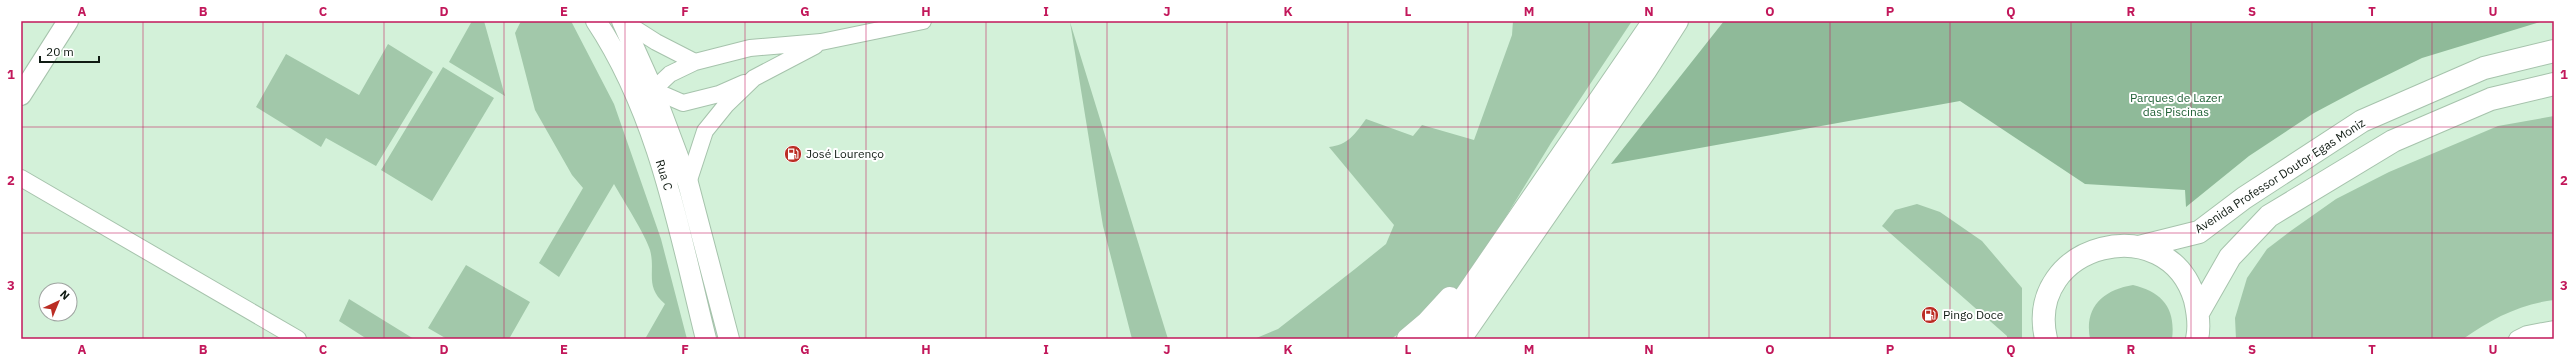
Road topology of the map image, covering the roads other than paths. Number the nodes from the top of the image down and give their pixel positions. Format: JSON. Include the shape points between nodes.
{"nodes":[{"id":1,"x":68,"y":21,"type":"edge"},
{"id":2,"x":596,"y":21,"type":"edge"},
{"id":3,"x":623,"y":21,"type":"edge"},
{"id":4,"x":923,"y":21,"type":"edge"},
{"id":5,"x":1654,"y":21,"type":"edge"},
{"id":6,"x":1677,"y":21,"type":"edge"},
{"id":7,"x":821,"y":42,"type":"junction"},
{"id":8,"x":2554,"y":51,"type":"edge"},
{"id":9,"x":695,"y":62,"type":"junction"},
{"id":10,"x":754,"y":78,"type":"junction"},
{"id":11,"x":2554,"y":84,"type":"edge"},
{"id":12,"x":646,"y":94,"type":"junction"},
{"id":13,"x":21,"y":95,"type":"edge"},
{"id":14,"x":21,"y":178,"type":"edge"},
{"id":15,"x":688,"y":183,"type":"junction"},
{"id":16,"x":1503,"y":239,"type":"junction"},
{"id":17,"x":2139,"y":247,"type":"junction"},
{"id":18,"x":2198,"y":313,"type":"junction"},
{"id":19,"x":2554,"y":329,"type":"edge"},
{"id":20,"x":2198,"y":338,"type":"edge"},
{"id":21,"x":298,"y":339,"type":"edge"},
{"id":22,"x":706,"y":339,"type":"edge"},
{"id":23,"x":729,"y":339,"type":"edge"},
{"id":24,"x":1408,"y":339,"type":"edge"},
{"id":25,"x":1436,"y":339,"type":"edge"},
{"id":26,"x":1460,"y":339,"type":"edge"},
{"id":27,"x":2046,"y":339,"type":"edge"},
{"id":28,"x":2517,"y":339,"type":"edge"}],
"edges":[{"from":1,"to":13,"type":"street"},
{"from":2,"to":12,"type":"street","name":"Rua C"},
{"from":3,"to":9,"type":"street"},
{"from":3,"to":12,"type":"street","name":"Rua C"},
{"from":4,"to":7,"type":"street"},
{"from":5,"to":16,"type":"main road"},
{"from":6,"to":26,"type":"main road"},
{"from":7,"to":9,"type":"street","via":[[750,48]]},
{"from":7,"to":10,"type":"street"},
{"from":8,"to":17,"type":"main road","name":"Avenida Professor Doutor Egas Moniz","via":[[2484,68],[2362,121],[2244,198],[2199,232]]},
{"from":9,"to":12,"type":"street","via":[[670,74]]},
{"from":10,"to":12,"type":"street","via":[[719,94],[683,103]]},
{"from":10,"to":15,"type":"street","via":[[705,131]]},
{"from":11,"to":18,"type":"main road","via":[[2491,99],[2393,141],[2269,216],[2230,257]]},
{"from":12,"to":15,"type":"street","name":"Rua C"},
{"from":12,"to":22,"type":"street","name":"Rua C"},
{"from":14,"to":21,"type":"street"},
{"from":15,"to":23,"type":"street","name":"Rua C"},
{"from":16,"to":24,"type":"main road","via":[[1427,323]]},
{"from":16,"to":25,"type":"main road"},
{"from":17,"to":18,"type":"main road","via":[[2161,256],[2179,271],[2192,291]]},
{"from":17,"to":27,"type":"main road","via":[[2116,245],[2094,250],[2076,259],[2061,273],[2050,290],[2044,310]]},
{"from":18,"to":20,"type":"main road"},
{"from":19,"to":28,"type":"street","via":[[2527,334]]}]}
